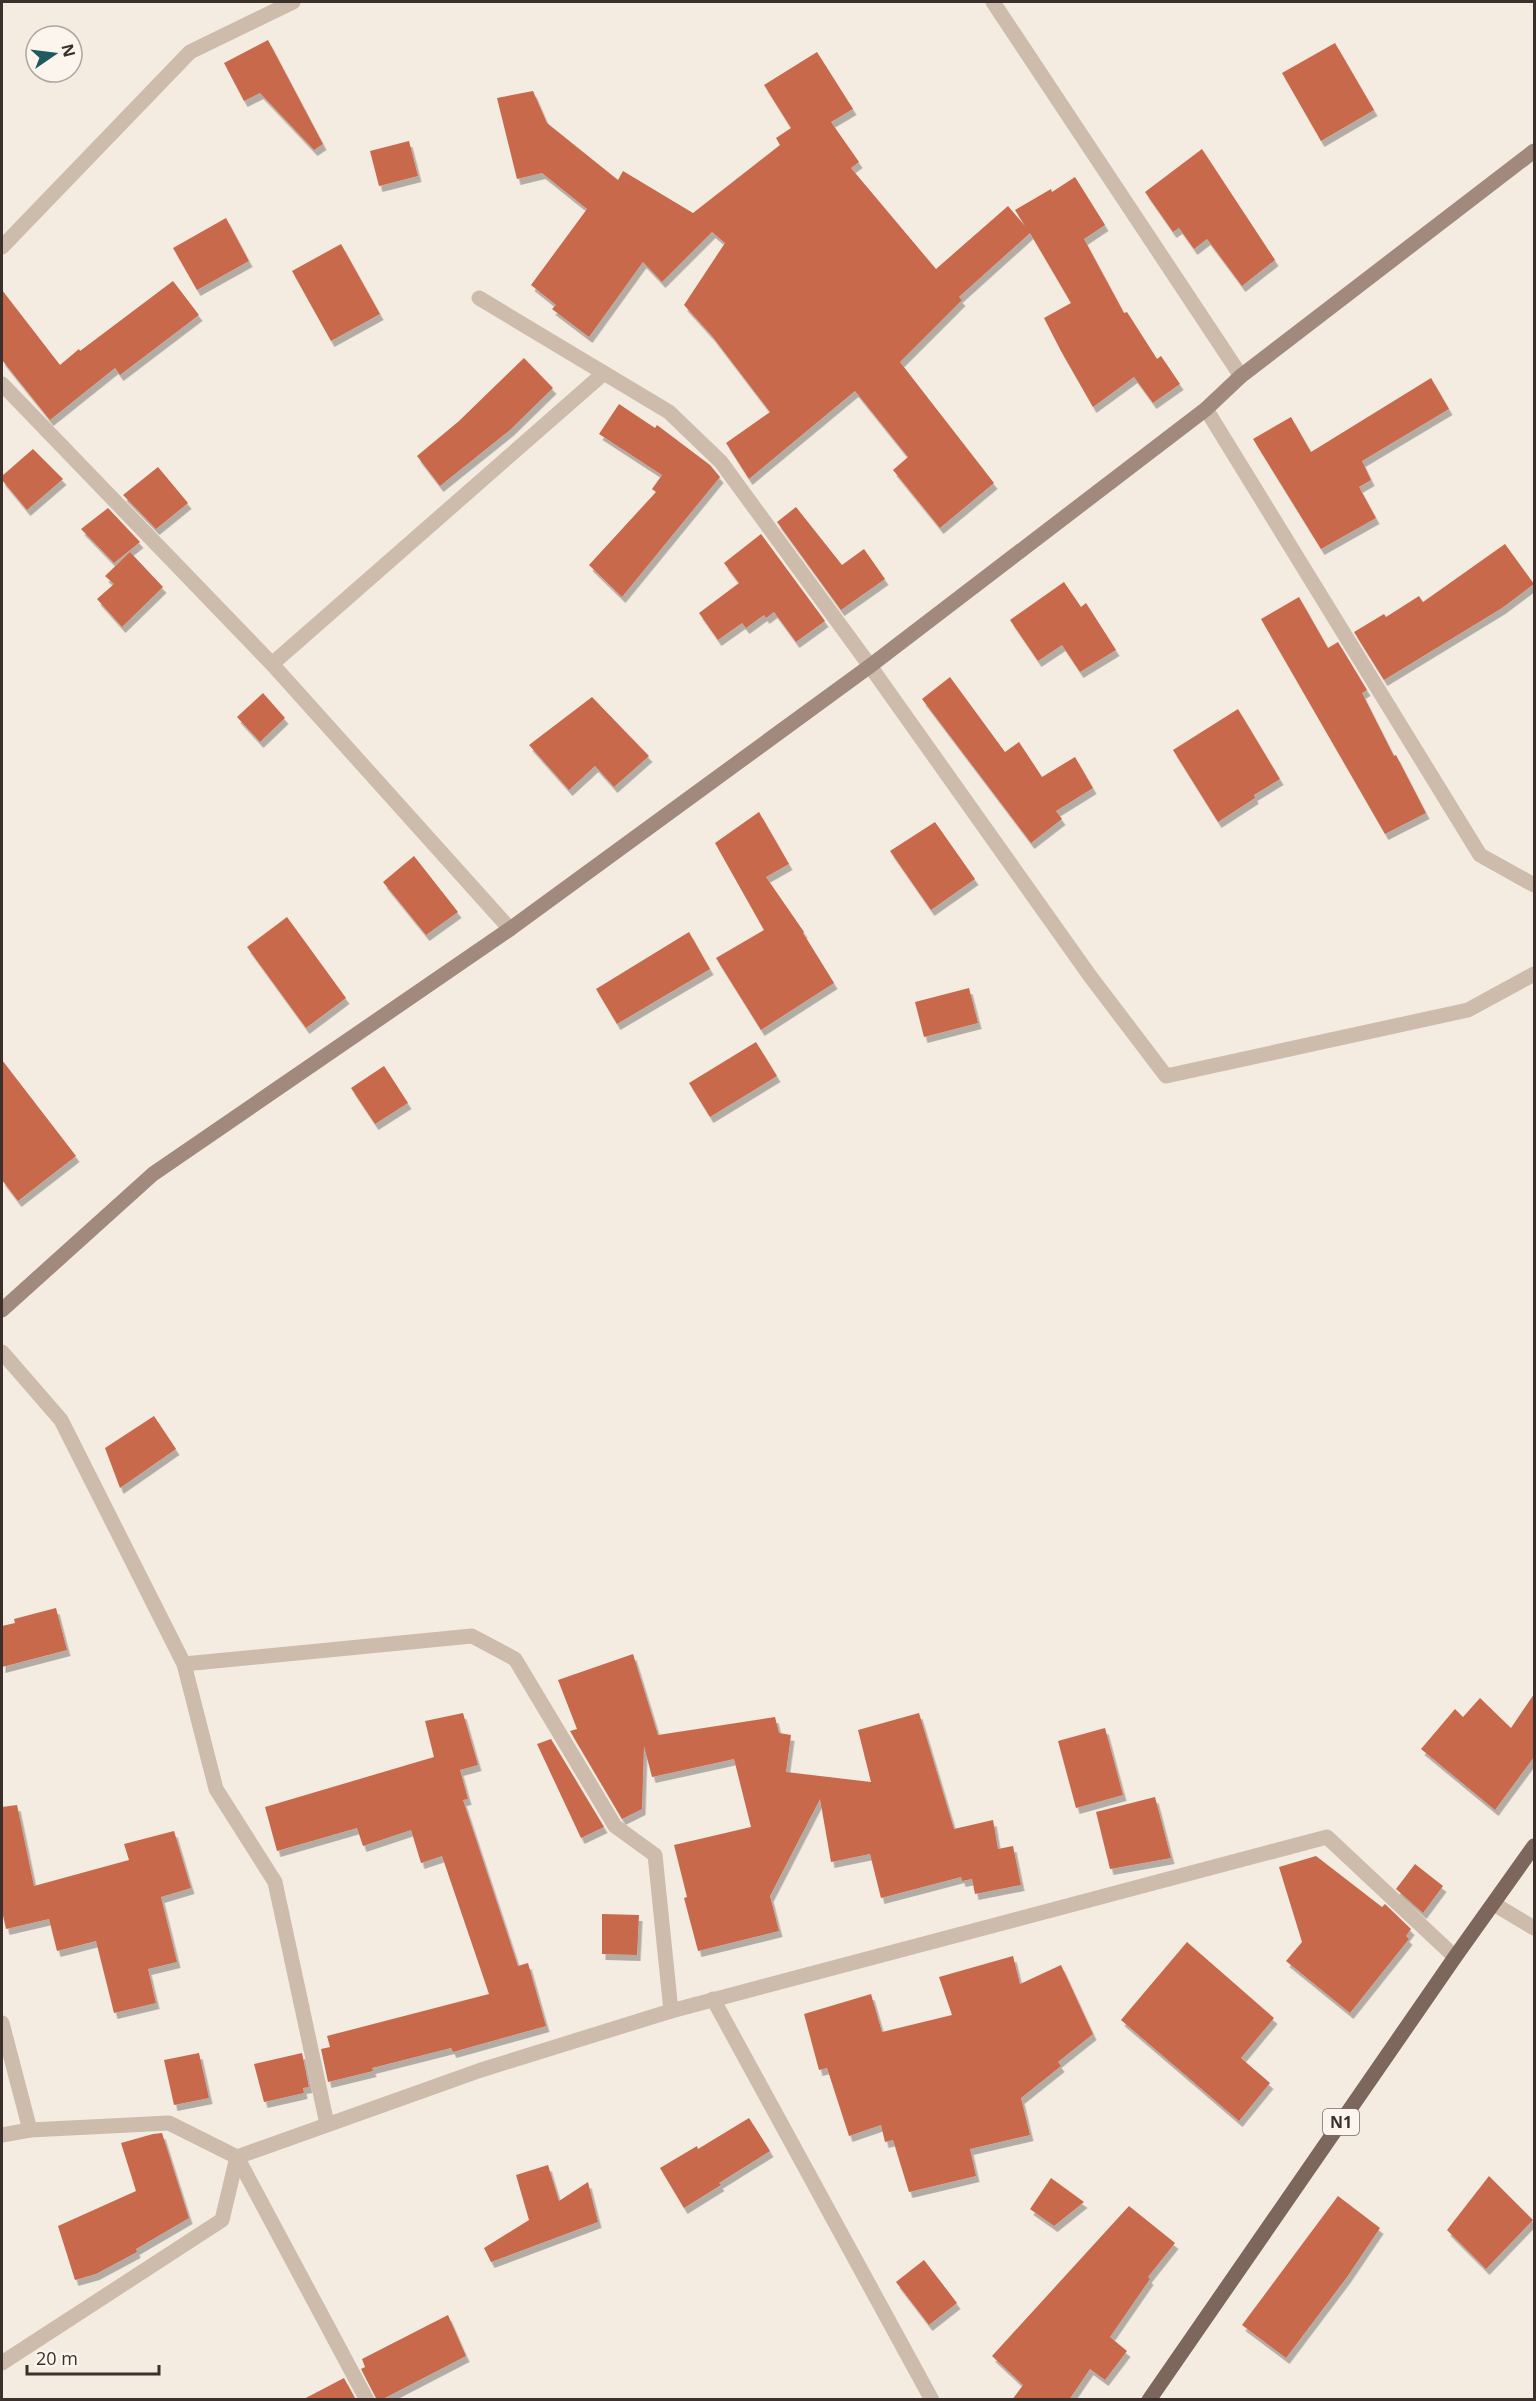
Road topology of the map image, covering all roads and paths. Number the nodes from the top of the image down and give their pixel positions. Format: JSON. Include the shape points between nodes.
{"nodes":[{"id":1,"x":293,"y":2,"type":"edge"},
{"id":2,"x":993,"y":2,"type":"edge"},
{"id":3,"x":1534,"y":151,"type":"edge"},
{"id":4,"x":2,"y":247,"type":"edge"},
{"id":5,"x":479,"y":298,"type":"dead end"},
{"id":6,"x":604,"y":373,"type":"junction"},
{"id":7,"x":1241,"y":376,"type":"junction"},
{"id":8,"x":2,"y":384,"type":"edge"},
{"id":9,"x":1206,"y":409,"type":"junction"},
{"id":10,"x":272,"y":664,"type":"junction"},
{"id":11,"x":870,"y":666,"type":"junction"},
{"id":12,"x":1534,"y":885,"type":"edge"},
{"id":13,"x":510,"y":929,"type":"junction"},
{"id":14,"x":1534,"y":974,"type":"edge"},
{"id":15,"x":2,"y":1310,"type":"edge"},
{"id":16,"x":2,"y":1352,"type":"edge"},
{"id":17,"x":184,"y":1664,"type":"junction"},
{"id":18,"x":1534,"y":1846,"type":"edge"},
{"id":19,"x":1494,"y":1904,"type":"junction"},
{"id":20,"x":1534,"y":1928,"type":"edge"},
{"id":21,"x":1455,"y":1957,"type":"junction"},
{"id":22,"x":713,"y":2000,"type":"junction"},
{"id":23,"x":671,"y":2010,"type":"junction"},
{"id":24,"x":2,"y":2023,"type":"edge"},
{"id":25,"x":327,"y":2124,"type":"junction"},
{"id":26,"x":30,"y":2130,"type":"junction"},
{"id":27,"x":2,"y":2135,"type":"edge"},
{"id":28,"x":237,"y":2157,"type":"junction"},
{"id":29,"x":2,"y":2363,"type":"edge"},
{"id":30,"x":367,"y":2400,"type":"edge"},
{"id":31,"x":932,"y":2400,"type":"edge"},
{"id":32,"x":1149,"y":2400,"type":"edge"}],
"edges":[{"from":1,"to":4,"type":"street","via":[[190,52]]},
{"from":2,"to":7,"type":"street"},
{"from":3,"to":7,"type":"street"},
{"from":5,"to":6,"type":"street"},
{"from":6,"to":10,"type":"street"},
{"from":6,"to":11,"type":"street","via":[[669,412],[721,462]]},
{"from":7,"to":9,"type":"street"},
{"from":8,"to":10,"type":"street"},
{"from":9,"to":11,"type":"street"},
{"from":9,"to":12,"type":"street","via":[[1480,855]]},
{"from":10,"to":13,"type":"street"},
{"from":11,"to":13,"type":"street"},
{"from":11,"to":14,"type":"street","via":[[1090,976],[1166,1076],[1468,1010]]},
{"from":13,"to":15,"type":"street","via":[[153,1174]]},
{"from":16,"to":17,"type":"street","via":[[62,1420]]},
{"from":17,"to":23,"type":"street","via":[[472,1636],[515,1659],[615,1826],[655,1855]]},
{"from":17,"to":25,"type":"street","via":[[216,1789],[275,1882]]},
{"from":18,"to":19,"type":"main road","number":"N1"},
{"from":19,"to":20,"type":"street"},
{"from":19,"to":21,"type":"main road","number":"N1"},
{"from":21,"to":22,"type":"street","via":[[1327,1837]]},
{"from":21,"to":32,"type":"main road","number":"N1"},
{"from":22,"to":23,"type":"street"},
{"from":22,"to":31,"type":"street"},
{"from":23,"to":25,"type":"street"},
{"from":24,"to":26,"type":"street"},
{"from":25,"to":28,"type":"street"},
{"from":26,"to":27,"type":"street"},
{"from":26,"to":28,"type":"street","via":[[169,2123]]},
{"from":28,"to":29,"type":"street","via":[[222,2220]]},
{"from":28,"to":30,"type":"street"}]}
